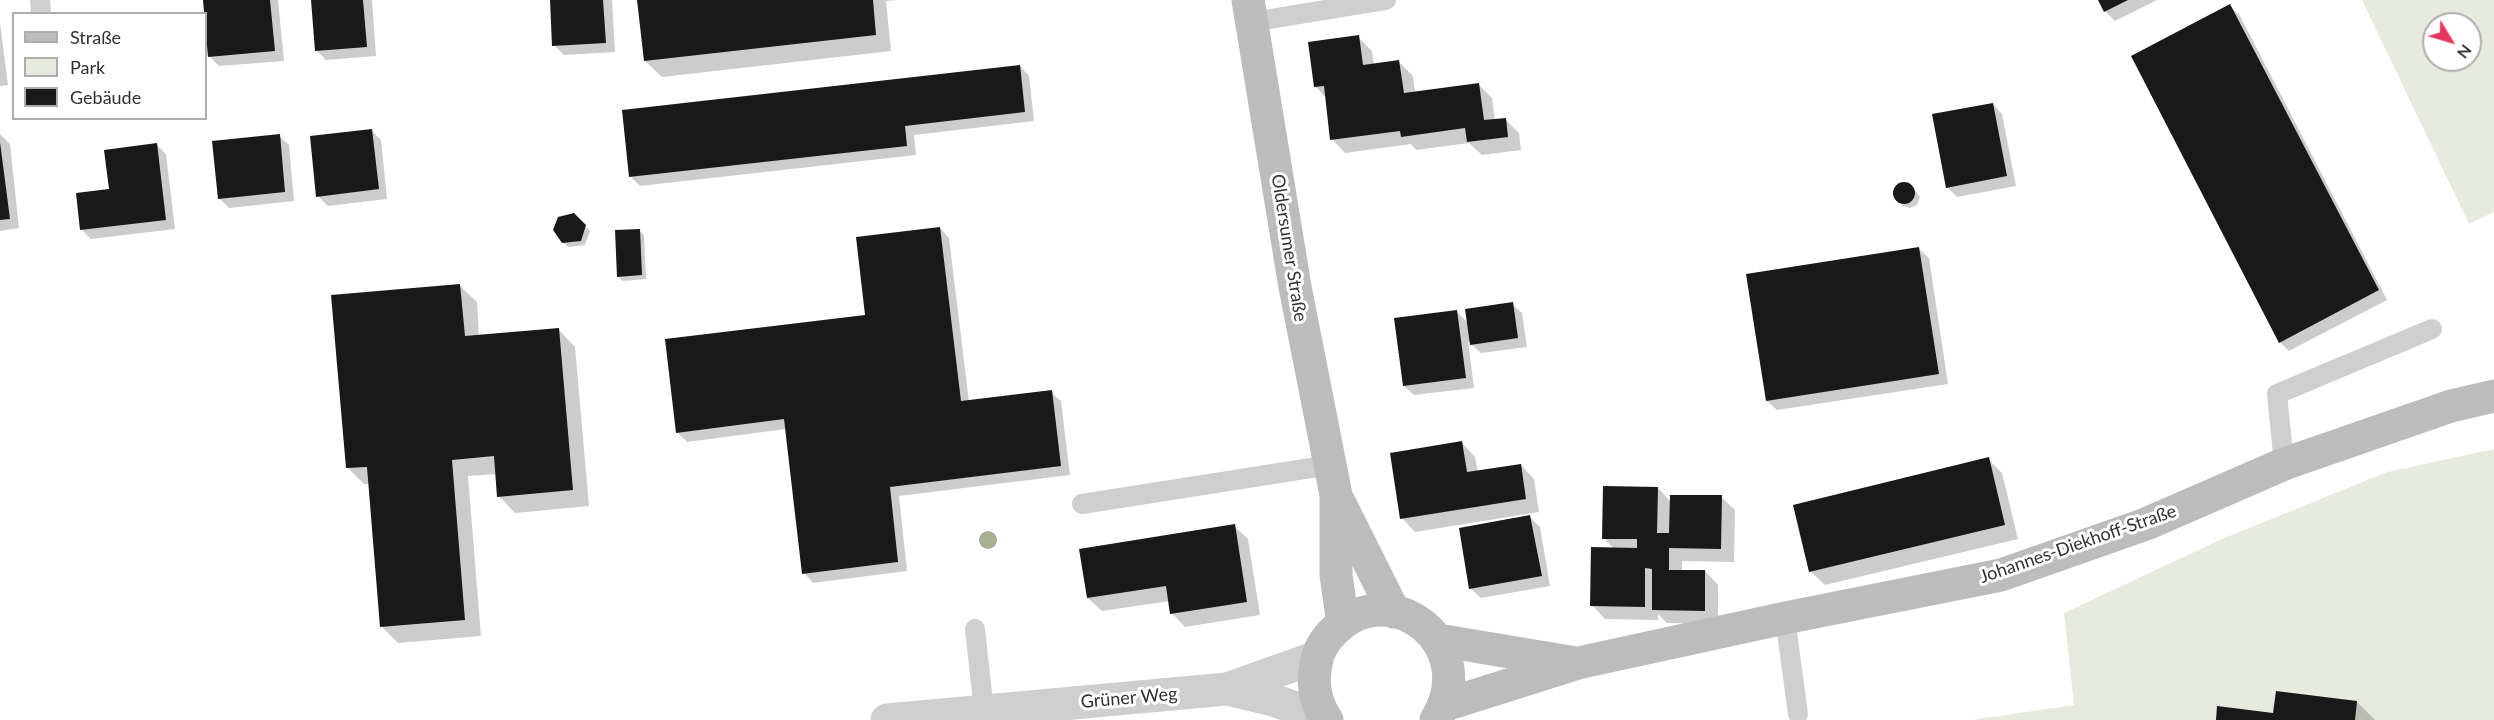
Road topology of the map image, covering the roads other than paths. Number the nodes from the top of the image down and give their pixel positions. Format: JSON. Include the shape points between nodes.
{"nodes":[{"id":1,"x":1386,"y":0,"type":"edge"},
{"id":2,"x":1250,"y":11,"type":"edge"},
{"id":3,"x":2432,"y":329,"type":"dead end"},
{"id":4,"x":2494,"y":396,"type":"edge"},
{"id":5,"x":2284,"y":464,"type":"junction"},
{"id":6,"x":1333,"y":480,"type":"junction"},
{"id":7,"x":1082,"y":504,"type":"dead end"},
{"id":8,"x":1394,"y":612,"type":"junction"},
{"id":9,"x":1785,"y":618,"type":"junction"},
{"id":10,"x":1343,"y":623,"type":"junction"},
{"id":11,"x":975,"y":629,"type":"dead end"},
{"id":12,"x":1438,"y":640,"type":"junction"},
{"id":13,"x":1317,"y":657,"type":"junction"},
{"id":14,"x":1578,"y":663,"type":"junction"},
{"id":15,"x":1227,"y":689,"type":"junction"},
{"id":16,"x":984,"y":711,"type":"junction"},
{"id":17,"x":1441,"y":713,"type":"edge"},
{"id":18,"x":1798,"y":714,"type":"dead end"},
{"id":19,"x":1326,"y":719,"type":"edge"},
{"id":20,"x":887,"y":720,"type":"edge"}],
"edges":[{"from":1,"to":2,"type":"lane"},
{"from":2,"to":6,"type":"street","name":"Oldersumer Straße","via":[[1295,287]]},
{"from":3,"to":5,"type":"lane","via":[[2277,394]]},
{"from":4,"to":5,"type":"street","name":"Johannes-Diekhoff-Straße","via":[[2451,405]]},
{"from":5,"to":9,"type":"street","name":"Johannes-Diekhoff-Straße","via":[[2146,524],[2001,574]]},
{"from":6,"to":7,"type":"lane"},
{"from":6,"to":8,"type":"street","name":"Oldersumer Straße"},
{"from":6,"to":10,"type":"street","name":"Oldersumer Straße","via":[[1336,575]]},
{"from":8,"to":10,"type":"street","via":[[1376,611]]},
{"from":8,"to":12,"type":"street","via":[[1411,617]]},
{"from":9,"to":14,"type":"street","name":"Johannes-Diekhoff-Straße"},
{"from":9,"to":18,"type":"lane"},
{"from":10,"to":13,"type":"street","via":[[1327,638]]},
{"from":11,"to":16,"type":"lane"},
{"from":12,"to":14,"type":"street","name":"Johannes-Diekhoff-Straße"},
{"from":12,"to":17,"type":"street","via":[[1448,661],[1450,683]]},
{"from":13,"to":15,"type":"street","name":"Grüner Weg"},
{"from":13,"to":19,"type":"street","via":[[1314,688]]},
{"from":14,"to":17,"type":"street","name":"Johannes-Diekhoff-Straße"},
{"from":15,"to":16,"type":"street","name":"Grüner Weg"},
{"from":15,"to":19,"type":"street","name":"Grüner Weg"},
{"from":16,"to":20,"type":"street","name":"Grüner Weg"}]}
